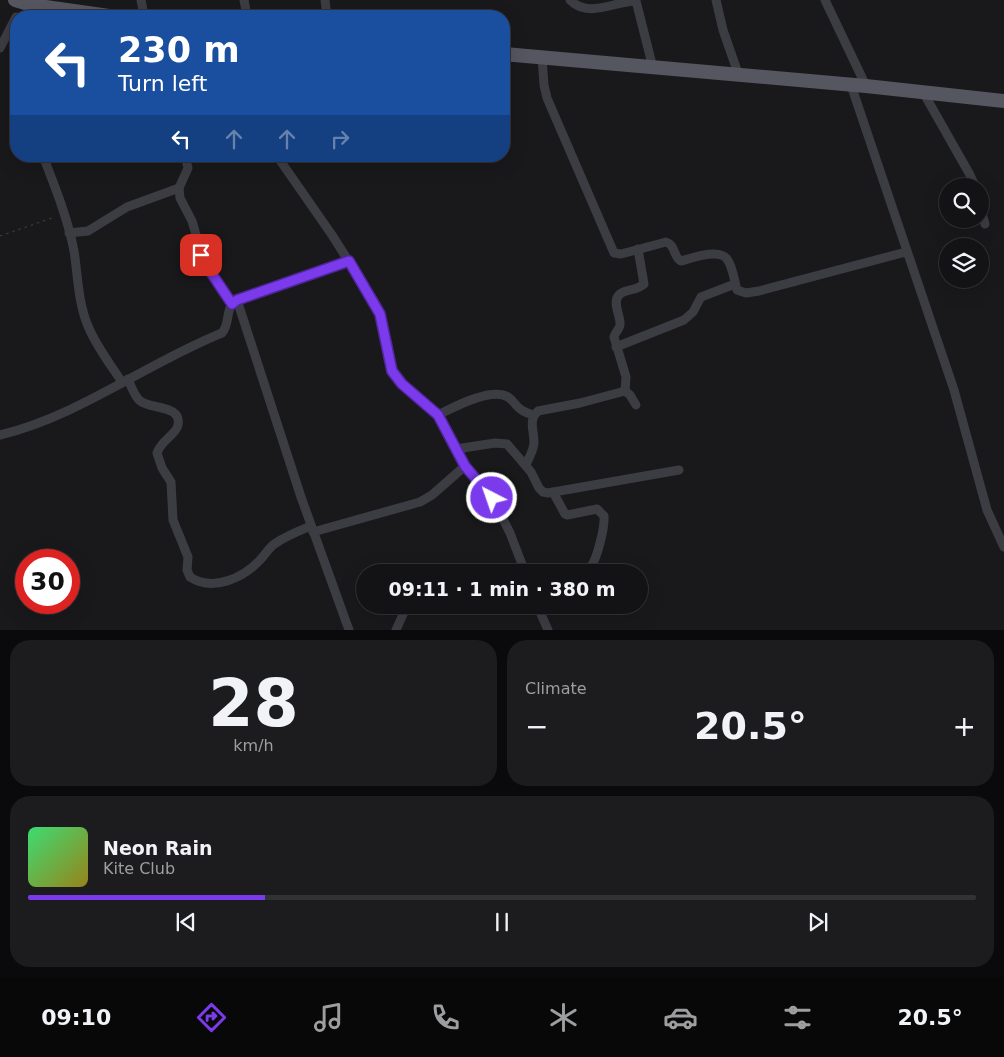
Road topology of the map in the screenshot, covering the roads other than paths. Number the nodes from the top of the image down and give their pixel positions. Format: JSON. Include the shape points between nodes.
{"nodes":[{"id":1,"x":570,"y":0,"type":"edge"},
{"id":2,"x":716,"y":0,"type":"edge"},
{"id":3,"x":825,"y":0,"type":"edge"},
{"id":4,"x":19,"y":1,"type":"edge"},
{"id":5,"x":67,"y":10,"type":"edge"},
{"id":6,"x":10,"y":30,"type":"edge"},
{"id":7,"x":0,"y":48,"type":"edge"},
{"id":8,"x":510,"y":55,"type":"edge"},
{"id":9,"x":542,"y":58,"type":"junction"},
{"id":10,"x":653,"y":68,"type":"junction"},
{"id":11,"x":739,"y":76,"type":"junction"},
{"id":12,"x":851,"y":85,"type":"junction"},
{"id":13,"x":866,"y":86,"type":"junction"},
{"id":14,"x":923,"y":92,"type":"junction"},
{"id":15,"x":1004,"y":101,"type":"edge"},
{"id":16,"x":45,"y":162,"type":"edge"},
{"id":17,"x":186,"y":162,"type":"edge"},
{"id":18,"x":282,"y":162,"type":"edge"},
{"id":19,"x":971,"y":178,"type":"edge"},
{"id":20,"x":179,"y":188,"type":"junction"},
{"id":21,"x":69,"y":233,"type":"junction"},
{"id":22,"x":638,"y":249,"type":"junction"},
{"id":23,"x":906,"y":252,"type":"junction"},
{"id":24,"x":349,"y":261,"type":"junction"},
{"id":25,"x":735,"y":284,"type":"junction"},
{"id":26,"x":235,"y":302,"type":"junction"},
{"id":27,"x":616,"y":347,"type":"junction"},
{"id":28,"x":125,"y":381,"type":"junction"},
{"id":29,"x":625,"y":391,"type":"junction"},
{"id":30,"x":636,"y":405,"type":"dead end"},
{"id":31,"x":438,"y":415,"type":"junction"},
{"id":32,"x":533,"y":415,"type":"junction"},
{"id":33,"x":0,"y":435,"type":"edge"},
{"id":34,"x":456,"y":449,"type":"junction"},
{"id":35,"x":526,"y":465,"type":"junction"},
{"id":36,"x":465,"y":466,"type":"junction"},
{"id":37,"x":679,"y":470,"type":"dead end"},
{"id":38,"x":553,"y":492,"type":"junction"},
{"id":39,"x":312,"y":529,"type":"junction"},
{"id":40,"x":1004,"y":547,"type":"edge"},
{"id":41,"x":522,"y":564,"type":"edge"},
{"id":42,"x":592,"y":564,"type":"edge"},
{"id":43,"x":403,"y":614,"type":"edge"},
{"id":44,"x":541,"y":614,"type":"edge"},
{"id":45,"x":349,"y":630,"type":"edge"},
{"id":46,"x":396,"y":630,"type":"edge"},
{"id":47,"x":548,"y":630,"type":"edge"}],
"edges":[{"from":1,"to":10,"type":"street","via":[[594,10],[636,1]]},
{"from":2,"to":11,"type":"street"},
{"from":3,"to":13,"type":"street"},
{"from":4,"to":5,"type":"main road"},
{"from":6,"to":7,"type":"street"},
{"from":8,"to":9,"type":"main road"},
{"from":9,"to":10,"type":"main road"},
{"from":9,"to":22,"type":"street","via":[[547,98],[614,253]]},
{"from":10,"to":11,"type":"main road"},
{"from":11,"to":12,"type":"main road"},
{"from":12,"to":13,"type":"main road"},
{"from":12,"to":23,"type":"street"},
{"from":13,"to":14,"type":"main road"},
{"from":14,"to":15,"type":"main road"},
{"from":14,"to":19,"type":"street"},
{"from":16,"to":21,"type":"street"},
{"from":17,"to":20,"type":"street","via":[[188,168]]},
{"from":18,"to":24,"type":"street"},
{"from":20,"to":21,"type":"street","via":[[128,206],[88,231]]},
{"from":20,"to":26,"type":"street","via":[[204,262]]},
{"from":21,"to":28,"type":"street","via":[[87,326]]},
{"from":22,"to":25,"type":"street","via":[[666,242],[681,261],[702,255],[721,255],[727,259]]},
{"from":22,"to":27,"type":"street","via":[[644,284],[617,298],[620,323],[614,337]]},
{"from":23,"to":25,"type":"street","via":[[759,291],[740,292]]},
{"from":23,"to":40,"type":"street","via":[[954,390],[987,510]]},
{"from":24,"to":26,"type":"street"},
{"from":24,"to":31,"type":"street","via":[[380,314],[392,371]]},
{"from":25,"to":27,"type":"street","via":[[701,297],[684,320]]},
{"from":26,"to":28,"type":"street","via":[[222,333]]},
{"from":26,"to":39,"type":"street"},
{"from":27,"to":29,"type":"street","via":[[626,377]]},
{"from":28,"to":33,"type":"street","via":[[74,408]]},
{"from":28,"to":39,"type":"street","via":[[139,400],[171,411],[178,419],[176,429],[161,443],[157,453],[171,482],[173,520],[188,557],[190,577],[215,583],[232,579],[255,565],[274,544]]},
{"from":29,"to":30,"type":"street"},
{"from":29,"to":32,"type":"street","via":[[544,409]]},
{"from":31,"to":32,"type":"street","via":[[464,403],[500,394]]},
{"from":31,"to":34,"type":"street"},
{"from":32,"to":35,"type":"street","via":[[533,448]]},
{"from":34,"to":35,"type":"street","via":[[503,442]]},
{"from":34,"to":36,"type":"street"},
{"from":35,"to":38,"type":"street","via":[[543,492]]},
{"from":36,"to":39,"type":"street","via":[[420,502]]},
{"from":36,"to":41,"type":"street","via":[[492,498]]},
{"from":37,"to":38,"type":"street"},
{"from":38,"to":42,"type":"street","via":[[567,515],[597,509],[604,516],[604,529]]},
{"from":39,"to":45,"type":"street"},
{"from":43,"to":46,"type":"street"},
{"from":44,"to":47,"type":"street"}]}
